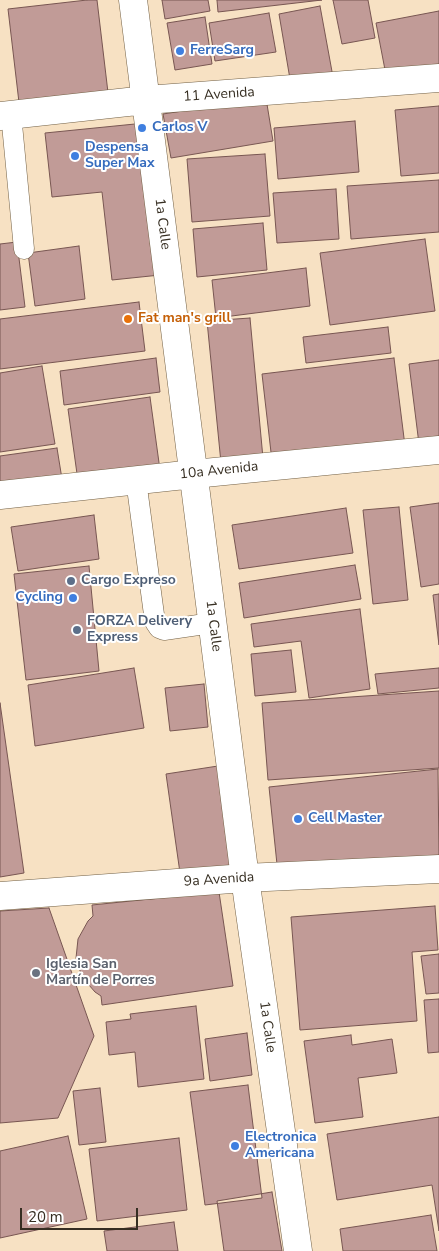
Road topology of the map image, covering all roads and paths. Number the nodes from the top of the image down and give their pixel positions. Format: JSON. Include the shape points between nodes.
{"nodes":[{"id":1,"x":133,"y":0,"type":"edge"},
{"id":2,"x":439,"y":78,"type":"edge"},
{"id":3,"x":146,"y":100,"type":"junction"},
{"id":4,"x":6,"y":115,"type":"edge"},
{"id":5,"x":24,"y":249,"type":"dead end"},
{"id":6,"x":439,"y":450,"type":"edge"},
{"id":7,"x":194,"y":474,"type":"junction"},
{"id":8,"x":136,"y":480,"type":"junction"},
{"id":9,"x":0,"y":495,"type":"edge"},
{"id":10,"x":212,"y":623,"type":"junction"},
{"id":11,"x":439,"y":869,"type":"edge"},
{"id":12,"x":245,"y":878,"type":"junction"},
{"id":13,"x":0,"y":896,"type":"edge"},
{"id":14,"x":298,"y":1251,"type":"edge"}],
"edges":[{"from":1,"to":3,"type":"street","name":"1a Calle"},
{"from":2,"to":3,"type":"street","name":"11 Avenida"},
{"from":3,"to":4,"type":"street","name":"11 Avenida"},
{"from":3,"to":7,"type":"street","name":"1a Calle"},
{"from":4,"to":5,"type":"lane"},
{"from":6,"to":7,"type":"street","name":"10a Avenida"},
{"from":7,"to":8,"type":"street","name":"10a Avenida"},
{"from":7,"to":10,"type":"street","name":"1a Calle"},
{"from":8,"to":9,"type":"street","name":"10a Avenida"},
{"from":8,"to":10,"type":"lane","via":[[155,622],[164,630]]},
{"from":10,"to":12,"type":"street","name":"1a Calle"},
{"from":11,"to":12,"type":"street","name":"9a Avenida"},
{"from":12,"to":13,"type":"street","name":"9a Avenida"},
{"from":12,"to":14,"type":"street","name":"1a Calle"}]}
